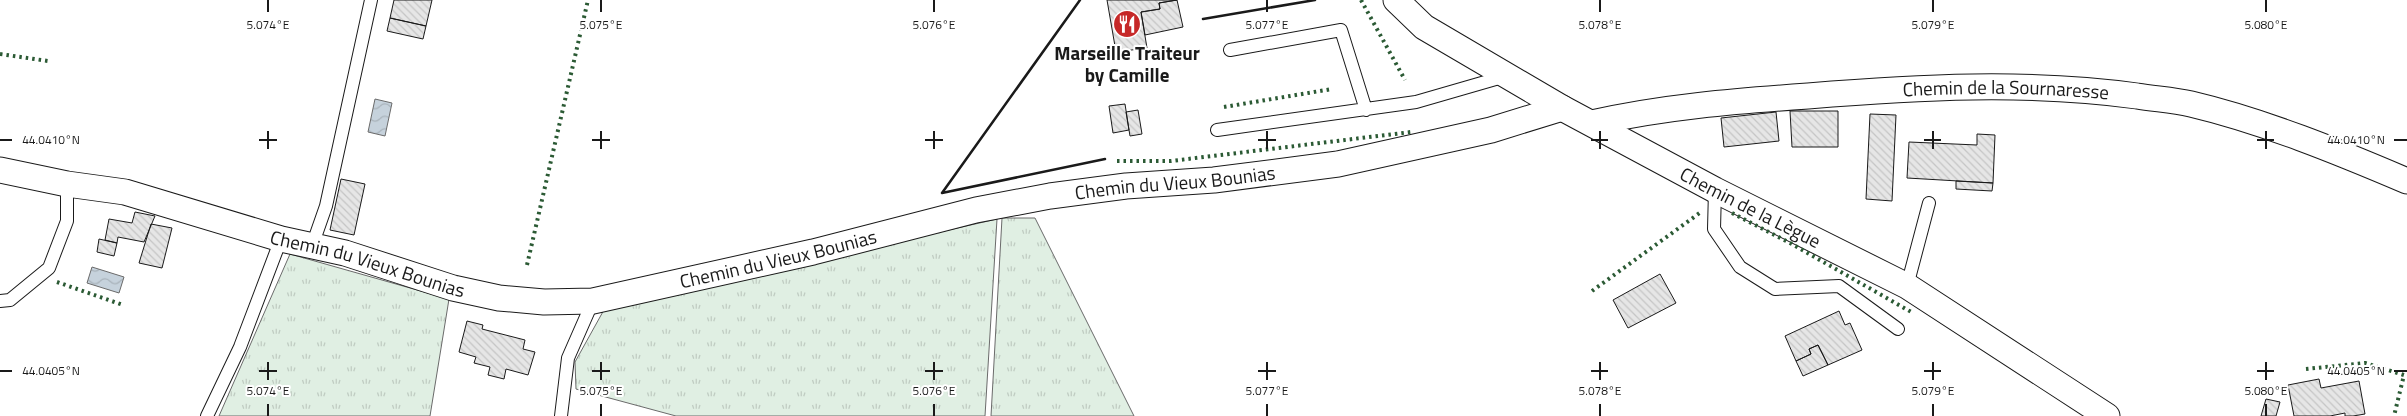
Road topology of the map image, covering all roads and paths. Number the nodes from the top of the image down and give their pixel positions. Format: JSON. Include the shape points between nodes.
{"nodes":[{"id":1,"x":371,"y":0,"type":"edge"},
{"id":2,"x":1396,"y":0,"type":"edge"},
{"id":3,"x":1230,"y":50,"type":"dead end"},
{"id":4,"x":1506,"y":76,"type":"junction"},
{"id":5,"x":1562,"y":108,"type":"junction"},
{"id":6,"x":1366,"y":110,"type":"junction"},
{"id":7,"x":1592,"y":124,"type":"junction"},
{"id":8,"x":1217,"y":130,"type":"dead end"},
{"id":9,"x":0,"y":170,"type":"edge"},
{"id":10,"x":2407,"y":181,"type":"edge"},
{"id":11,"x":67,"y":184,"type":"junction"},
{"id":12,"x":1715,"y":190,"type":"junction"},
{"id":13,"x":1929,"y":203,"type":"dead end"},
{"id":14,"x":281,"y":239,"type":"junction"},
{"id":15,"x":312,"y":246,"type":"junction"},
{"id":16,"x":1907,"y":286,"type":"junction"},
{"id":17,"x":0,"y":301,"type":"edge"},
{"id":18,"x":594,"y":301,"type":"junction"},
{"id":19,"x":1898,"y":329,"type":"dead end"},
{"id":20,"x":207,"y":416,"type":"edge"},
{"id":21,"x":561,"y":416,"type":"edge"},
{"id":22,"x":2107,"y":416,"type":"edge"}],
"edges":[{"from":1,"to":15,"type":"lane","via":[[326,206]]},
{"from":2,"to":4,"type":"street","name":"Chemin de la Lègue","via":[[1424,26]]},
{"from":3,"to":6,"type":"lane","via":[[1341,30]]},
{"from":4,"to":5,"type":"street","name":"Chemin de la Lègue"},
{"from":4,"to":6,"type":"lane","via":[[1416,102]]},
{"from":5,"to":7,"type":"street","name":"Chemin de la Lègue"},
{"from":5,"to":18,"type":"street","name":"Chemin du Vieux Bounias","via":[[1490,130],[1338,164],[1214,180],[1126,186],[976,210],[813,252]]},
{"from":6,"to":8,"type":"lane"},
{"from":7,"to":10,"type":"street","name":"Chemin de la Sournaresse","via":[[1630,115],[1873,90],[1996,86],[2086,89],[2190,104],[2288,134]]},
{"from":7,"to":12,"type":"street","name":"Chemin de la Lègue"},
{"from":9,"to":11,"type":"street","name":"Chemin du Vieux Bounias"},
{"from":11,"to":14,"type":"street","name":"Chemin du Vieux Bounias","via":[[125,192]]},
{"from":11,"to":17,"type":"lane","via":[[67,221],[49,268],[10,300]]},
{"from":12,"to":16,"type":"street","name":"Chemin de la Lègue"},
{"from":12,"to":19,"type":"lane","via":[[1714,229],[1740,266],[1775,289],[1840,286]]},
{"from":13,"to":16,"type":"lane"},
{"from":14,"to":15,"type":"street","name":"Chemin du Vieux Bounias"},
{"from":14,"to":20,"type":"lane","via":[[240,347]]},
{"from":15,"to":18,"type":"street","name":"Chemin du Vieux Bounias","via":[[345,253],[453,288],[499,298],[544,302]]},
{"from":16,"to":22,"type":"street","name":"Chemin de la Lègue"},
{"from":18,"to":21,"type":"lane","via":[[568,358]]}]}
